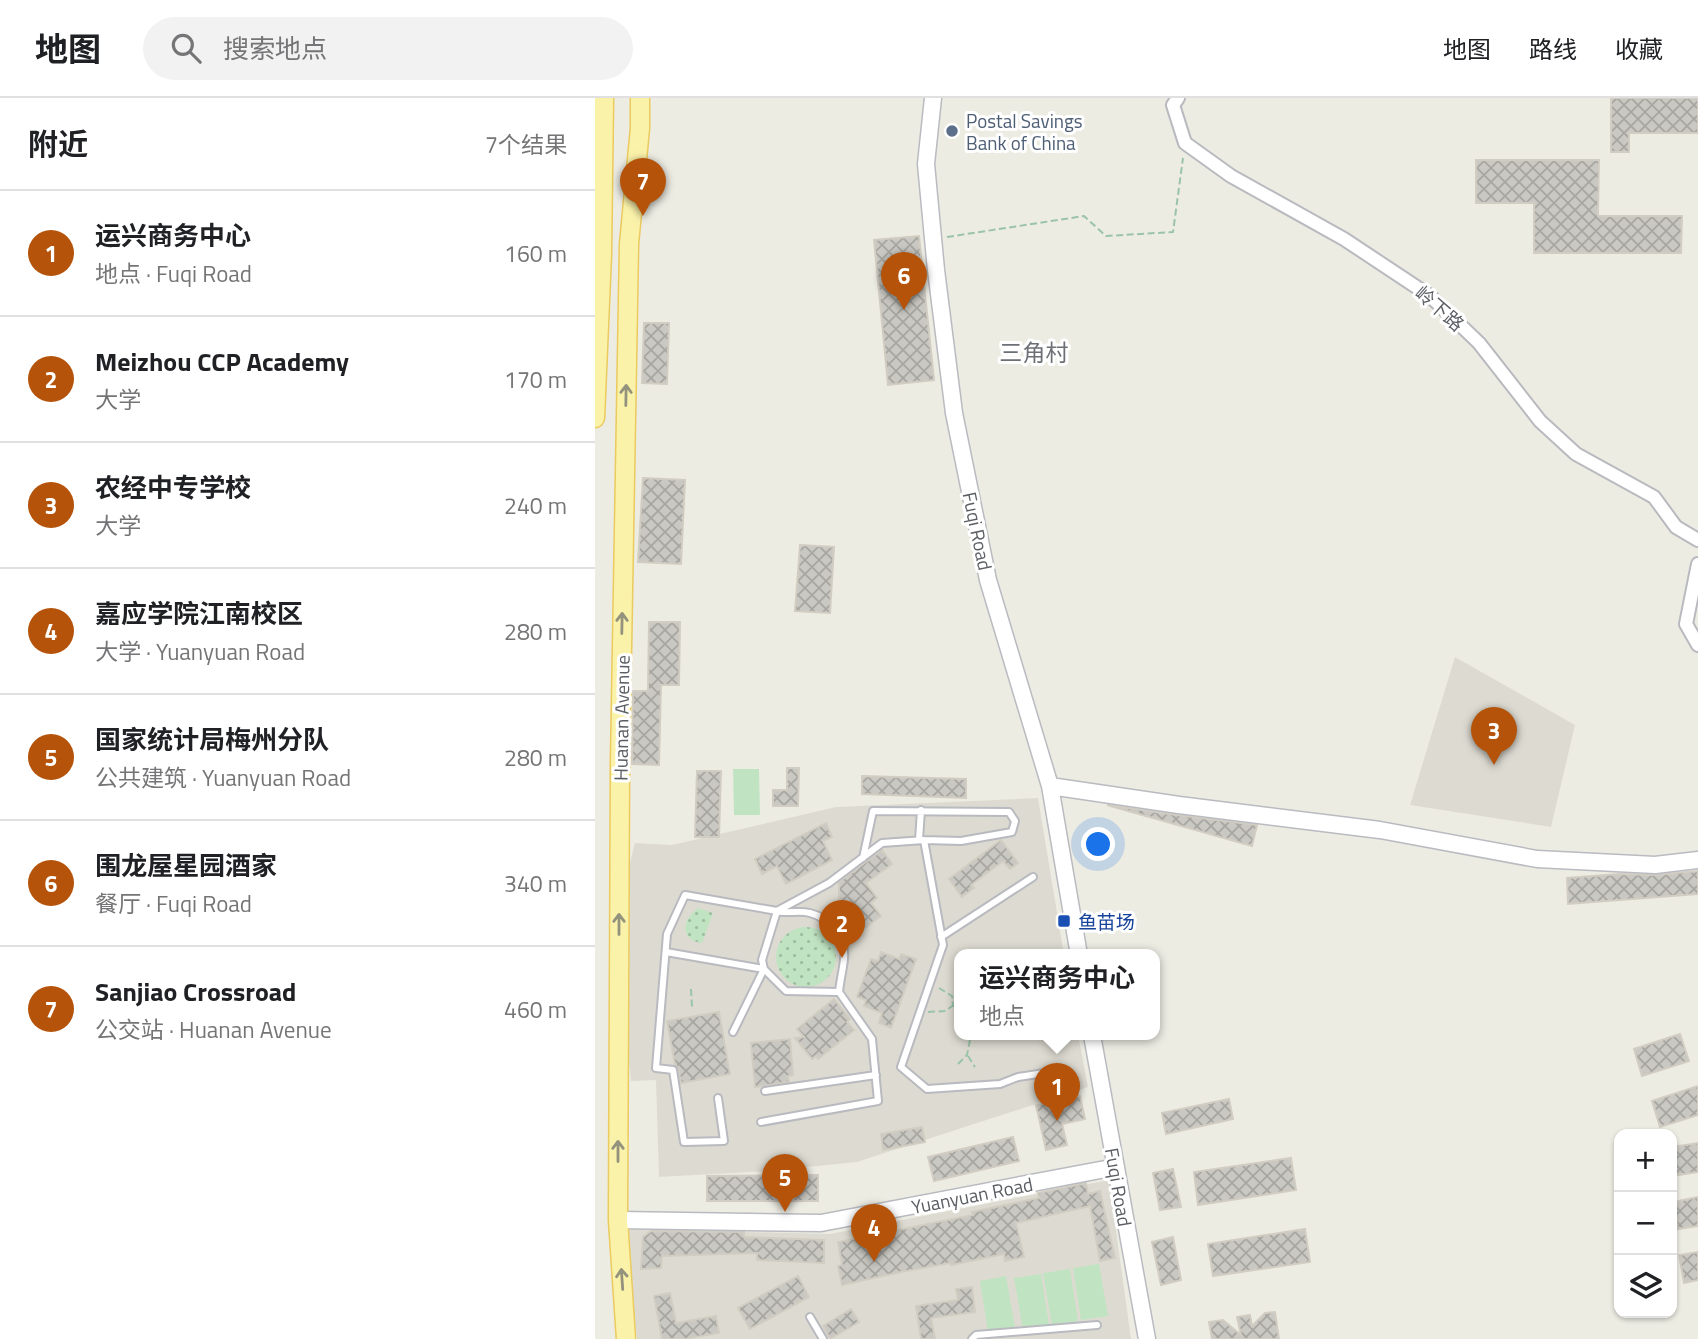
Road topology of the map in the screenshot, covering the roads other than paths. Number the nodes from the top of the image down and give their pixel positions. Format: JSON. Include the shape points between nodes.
{"nodes":[{"id":1,"x":597,"y":98,"type":"edge"},
{"id":2,"x":604,"y":98,"type":"edge"},
{"id":3,"x":640,"y":98,"type":"edge"},
{"id":4,"x":933,"y":98,"type":"edge"},
{"id":5,"x":1178,"y":98,"type":"edge"},
{"id":6,"x":604,"y":117,"type":"junction"},
{"id":7,"x":595,"y":418,"type":"edge"},
{"id":8,"x":1698,"y":540,"type":"edge"},
{"id":9,"x":1698,"y":564,"type":"edge"},
{"id":10,"x":1698,"y":645,"type":"edge"},
{"id":11,"x":1051,"y":786,"type":"junction"},
{"id":12,"x":921,"y":810,"type":"junction"},
{"id":13,"x":921,"y":840,"type":"junction"},
{"id":14,"x":863,"y":858,"type":"junction"},
{"id":15,"x":1698,"y":860,"type":"edge"},
{"id":16,"x":1033,"y":877,"type":"dead end"},
{"id":17,"x":777,"y":911,"type":"junction"},
{"id":18,"x":941,"y":937,"type":"junction"},
{"id":19,"x":1078,"y":949,"type":"edge"},
{"id":20,"x":666,"y":952,"type":"junction"},
{"id":21,"x":764,"y":970,"type":"junction"},
{"id":22,"x":839,"y":992,"type":"junction"},
{"id":23,"x":733,"y":1032,"type":"dead end"},
{"id":24,"x":1093,"y":1040,"type":"edge"},
{"id":25,"x":1058,"y":1071,"type":"dead end"},
{"id":26,"x":876,"y":1075,"type":"junction"},
{"id":27,"x":765,"y":1091,"type":"dead end"},
{"id":28,"x":718,"y":1098,"type":"dead end"},
{"id":29,"x":761,"y":1122,"type":"dead end"},
{"id":30,"x":1116,"y":1167,"type":"junction"},
{"id":31,"x":618,"y":1220,"type":"junction"},
{"id":32,"x":810,"y":1317,"type":"dead end"},
{"id":33,"x":1097,"y":1325,"type":"dead end"},
{"id":34,"x":626,"y":1339,"type":"edge"},
{"id":35,"x":823,"y":1339,"type":"edge"},
{"id":36,"x":972,"y":1339,"type":"edge"},
{"id":37,"x":1147,"y":1339,"type":"edge"}],
"edges":[{"from":1,"to":6,"type":"main road"},
{"from":2,"to":6,"type":"main road"},
{"from":31,"to":3,"type":"main road","name":"Huanan Avenue","one_way":true,"via":[[629,244]]},
{"from":4,"to":11,"type":"street","name":"Fuqi Road","via":[[926,164],[954,413],[988,580]]},
{"from":5,"to":8,"type":"street","name":"岭下路","via":[[1173,105],[1185,143],[1231,176],[1344,239],[1430,296],[1479,343],[1540,422],[1576,454],[1654,497],[1676,527]]},
{"from":6,"to":7,"type":"main road"},
{"from":9,"to":10,"type":"street","via":[[1685,624]]},
{"from":11,"to":15,"type":"street","via":[[1380,830],[1537,859],[1655,865]]},
{"from":11,"to":19,"type":"street","name":"Fuqi Road"},
{"from":12,"to":13,"type":"lane"},
{"from":12,"to":13,"type":"lane","via":[[1009,812],[1015,821],[1012,832],[961,841]]},
{"from":12,"to":14,"type":"lane","via":[[873,811]]},
{"from":13,"to":14,"type":"lane","via":[[882,843]]},
{"from":13,"to":18,"type":"lane"},
{"from":14,"to":17,"type":"lane"},
{"from":16,"to":18,"type":"lane"},
{"from":17,"to":20,"type":"lane","via":[[685,895],[667,934]]},
{"from":17,"to":21,"type":"lane","via":[[762,960]]},
{"from":17,"to":22,"type":"lane","via":[[810,913],[829,922],[842,940],[845,957]]},
{"from":18,"to":25,"type":"lane","via":[[943,945],[901,1067],[927,1089],[1000,1084]]},
{"from":20,"to":21,"type":"lane"},
{"from":20,"to":28,"type":"lane","via":[[656,1068],[673,1070],[684,1142],[724,1141]]},
{"from":21,"to":22,"type":"lane","via":[[786,991]]},
{"from":21,"to":23,"type":"lane"},
{"from":22,"to":26,"type":"lane","via":[[871,1039]]},
{"from":24,"to":30,"type":"street","name":"Fuqi Road"},
{"from":26,"to":27,"type":"lane"},
{"from":26,"to":29,"type":"lane","via":[[878,1101]]},
{"from":30,"to":31,"type":"street","name":"Yuanyuan Road","via":[[821,1223]]},
{"from":30,"to":37,"type":"street","name":"Fuqi Road"},
{"from":34,"to":31,"type":"main road","name":"Huanan Avenue","one_way":true},
{"from":32,"to":35,"type":"lane"},
{"from":33,"to":36,"type":"lane","via":[[976,1335]]}]}
